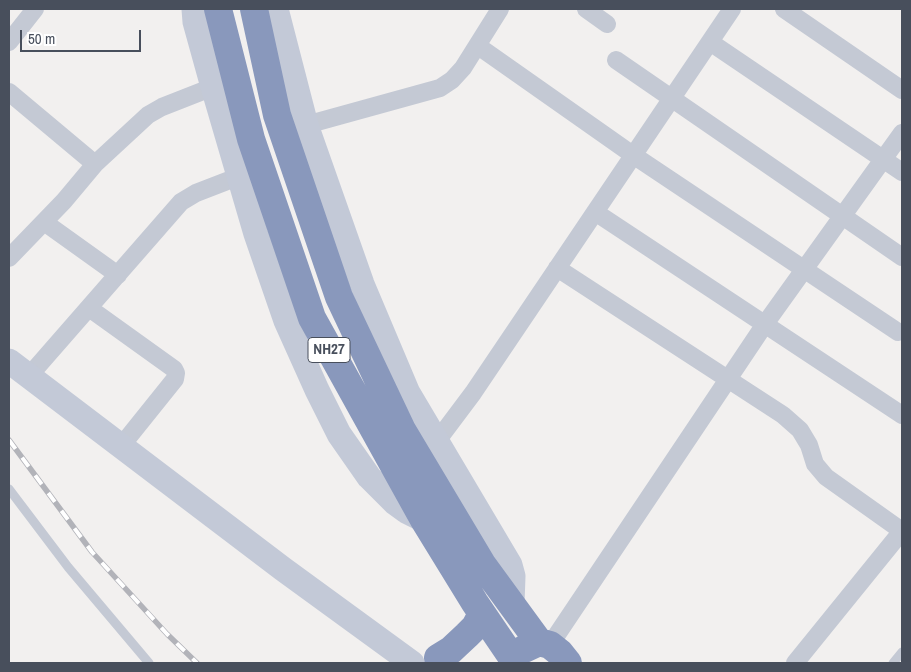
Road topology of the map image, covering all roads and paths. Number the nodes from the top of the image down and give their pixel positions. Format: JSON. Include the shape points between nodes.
{"nodes":[{"id":1,"x":35,"y":9,"type":"edge"},
{"id":2,"x":194,"y":9,"type":"edge"},
{"id":3,"x":218,"y":9,"type":"edge"},
{"id":4,"x":254,"y":9,"type":"edge"},
{"id":5,"x":276,"y":9,"type":"edge"},
{"id":6,"x":500,"y":9,"type":"edge"},
{"id":7,"x":586,"y":9,"type":"edge"},
{"id":8,"x":732,"y":9,"type":"edge"},
{"id":9,"x":784,"y":9,"type":"edge"},
{"id":10,"x":607,"y":24,"type":"dead end"},
{"id":11,"x":9,"y":42,"type":"edge"},
{"id":12,"x":710,"y":42,"type":"junction"},
{"id":13,"x":478,"y":46,"type":"junction"},
{"id":14,"x":616,"y":60,"type":"dead end"},
{"id":15,"x":213,"y":87,"type":"junction"},
{"id":16,"x":902,"y":90,"type":"edge"},
{"id":17,"x":9,"y":92,"type":"edge"},
{"id":18,"x":671,"y":97,"type":"junction"},
{"id":19,"x":306,"y":125,"type":"junction"},
{"id":20,"x":902,"y":133,"type":"edge"},
{"id":21,"x":633,"y":155,"type":"junction"},
{"id":22,"x":884,"y":159,"type":"junction"},
{"id":23,"x":95,"y":164,"type":"junction"},
{"id":24,"x":902,"y":172,"type":"edge"},
{"id":25,"x":240,"y":176,"type":"junction"},
{"id":26,"x":595,"y":212,"type":"junction"},
{"id":27,"x":843,"y":216,"type":"junction"},
{"id":28,"x":44,"y":222,"type":"junction"},
{"id":29,"x":902,"y":257,"type":"edge"},
{"id":30,"x":9,"y":258,"type":"edge"},
{"id":31,"x":557,"y":268,"type":"junction"},
{"id":32,"x":805,"y":269,"type":"junction"},
{"id":33,"x":118,"y":275,"type":"junction"},
{"id":34,"x":89,"y":308,"type":"junction"},
{"id":35,"x":765,"y":324,"type":"junction"},
{"id":36,"x":898,"y":332,"type":"dead end"},
{"id":37,"x":14,"y":364,"type":"edge"},
{"id":38,"x":729,"y":379,"type":"junction"},
{"id":39,"x":902,"y":415,"type":"edge"},
{"id":40,"x":437,"y":441,"type":"junction"},
{"id":41,"x":122,"y":445,"type":"junction"},
{"id":42,"x":9,"y":489,"type":"edge"},
{"id":43,"x":424,"y":520,"type":"junction"},
{"id":44,"x":902,"y":531,"type":"edge"},
{"id":45,"x":512,"y":604,"type":"junction"},
{"id":46,"x":482,"y":614,"type":"junction"},
{"id":47,"x":552,"y":650,"type":"edge"},
{"id":48,"x":902,"y":652,"type":"edge"},
{"id":49,"x":512,"y":661,"type":"edge"},
{"id":50,"x":434,"y":662,"type":"edge"},
{"id":51,"x":149,"y":663,"type":"edge"},
{"id":52,"x":795,"y":663,"type":"edge"},
{"id":53,"x":893,"y":663,"type":"edge"}],
"edges":[{"from":1,"to":11,"type":"street"},
{"from":2,"to":15,"type":"street"},
{"from":3,"to":43,"type":"highway","number":"NH27","via":[[250,139],[312,318]]},
{"from":4,"to":45,"type":"highway","number":"NH27","via":[[277,115],[339,297],[402,430],[482,564]]},
{"from":5,"to":19,"type":"street"},
{"from":6,"to":13,"type":"street"},
{"from":7,"to":10,"type":"street"},
{"from":8,"to":12,"type":"street"},
{"from":9,"to":16,"type":"street"},
{"from":12,"to":18,"type":"street"},
{"from":12,"to":22,"type":"street"},
{"from":13,"to":19,"type":"street","via":[[458,74],[440,88]]},
{"from":13,"to":21,"type":"street"},
{"from":14,"to":18,"type":"street"},
{"from":15,"to":23,"type":"street","via":[[148,115]]},
{"from":15,"to":25,"type":"street"},
{"from":17,"to":23,"type":"street"},
{"from":18,"to":21,"type":"street"},
{"from":18,"to":27,"type":"street"},
{"from":19,"to":40,"type":"street","via":[[366,293],[408,393]]},
{"from":20,"to":22,"type":"street"},
{"from":21,"to":26,"type":"street"},
{"from":21,"to":32,"type":"street"},
{"from":22,"to":24,"type":"street"},
{"from":22,"to":27,"type":"street"},
{"from":23,"to":28,"type":"street"},
{"from":25,"to":33,"type":"street","via":[[181,202]]},
{"from":25,"to":43,"type":"street","via":[[286,321],[339,434],[379,489],[406,511]]},
{"from":26,"to":31,"type":"street"},
{"from":26,"to":35,"type":"street"},
{"from":27,"to":29,"type":"street"},
{"from":27,"to":32,"type":"street"},
{"from":28,"to":30,"type":"street"},
{"from":28,"to":33,"type":"street"},
{"from":31,"to":38,"type":"street"},
{"from":31,"to":40,"type":"street"},
{"from":32,"to":35,"type":"street"},
{"from":32,"to":36,"type":"street"},
{"from":33,"to":34,"type":"street"},
{"from":34,"to":37,"type":"street"},
{"from":34,"to":41,"type":"street","via":[[176,373],[175,379]]},
{"from":35,"to":38,"type":"street"},
{"from":35,"to":39,"type":"street"},
{"from":37,"to":41,"type":"street"},
{"from":38,"to":44,"type":"street","via":[[800,430],[826,477]]},
{"from":38,"to":47,"type":"street"},
{"from":40,"to":45,"type":"street","via":[[510,565]]},
{"from":41,"to":50,"type":"street","via":[[384,642]]},
{"from":42,"to":51,"type":"lane","via":[[68,567]]},
{"from":43,"to":46,"type":"highway","number":"NH27"},
{"from":44,"to":52,"type":"street"},
{"from":45,"to":47,"type":"highway","number":"NH27"},
{"from":46,"to":49,"type":"highway","number":"NH27"},
{"from":46,"to":50,"type":"highway","via":[[467,635]]},
{"from":47,"to":49,"type":"highway","number":"NH27","via":[[527,646]]},
{"from":48,"to":53,"type":"lane"}]}
